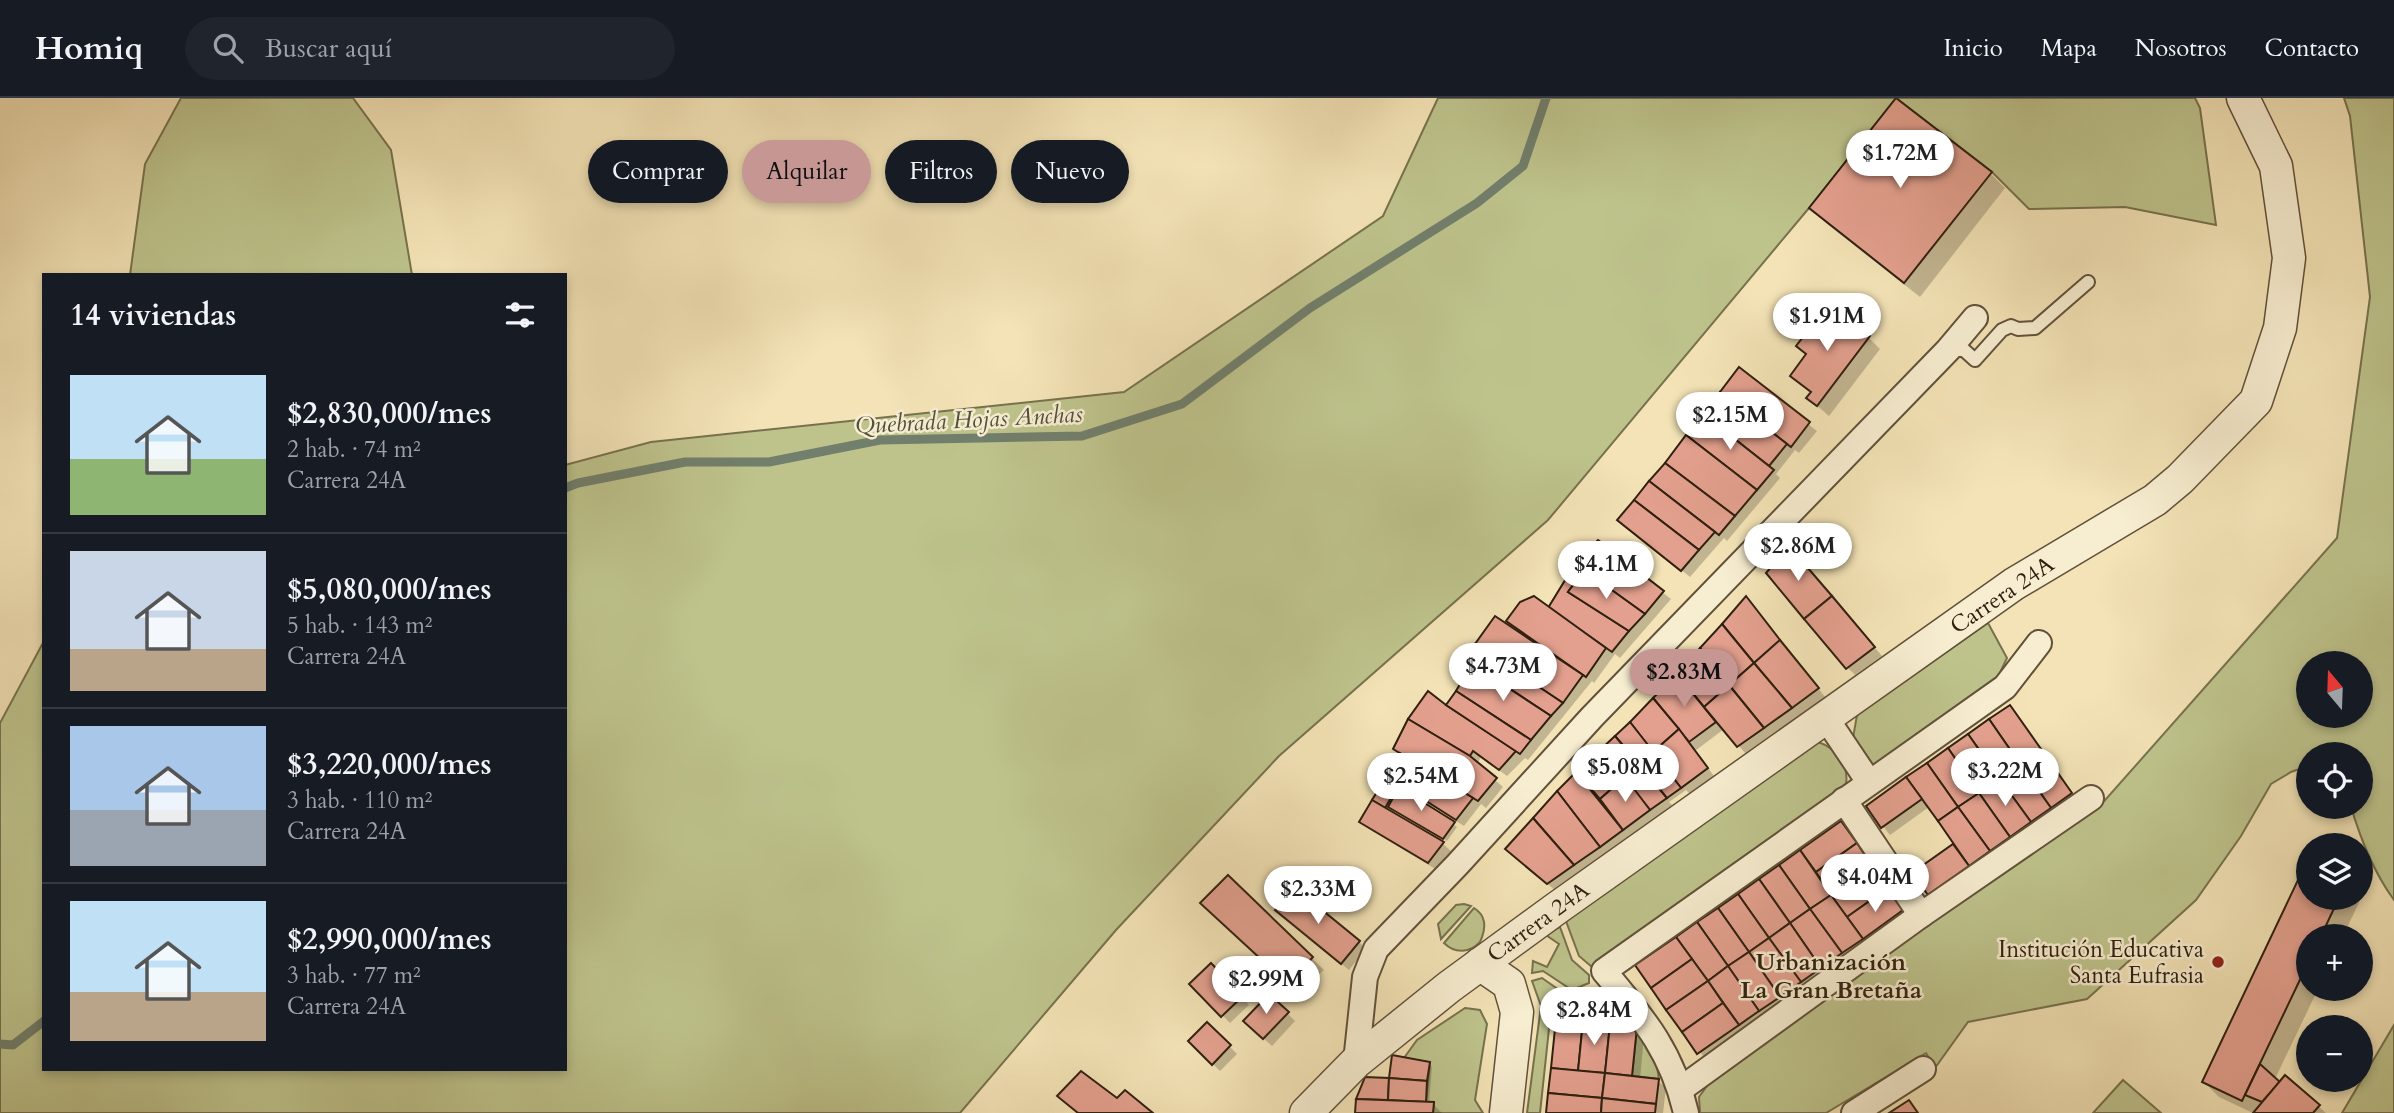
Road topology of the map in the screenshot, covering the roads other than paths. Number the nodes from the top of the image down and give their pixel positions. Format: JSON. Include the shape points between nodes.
{"nodes":[{"id":1,"x":2243,"y":98,"type":"edge"},
{"id":2,"x":2088,"y":282,"type":"dead end"},
{"id":3,"x":1975,"y":318,"type":"dead end"},
{"id":4,"x":1948,"y":350,"type":"junction"},
{"id":5,"x":2039,"y":643,"type":"dead end"},
{"id":6,"x":1826,"y":718,"type":"junction"},
{"id":7,"x":1869,"y":782,"type":"junction"},
{"id":8,"x":2091,"y":798,"type":"dead end"},
{"id":9,"x":1844,"y":800,"type":"junction"},
{"id":10,"x":1921,"y":915,"type":"junction"},
{"id":11,"x":1480,"y":964,"type":"junction"},
{"id":12,"x":1356,"y":1062,"type":"junction"},
{"id":13,"x":1923,"y":1069,"type":"dead end"},
{"id":14,"x":1681,"y":1089,"type":"junction"},
{"id":15,"x":1306,"y":1113,"type":"edge"},
{"id":16,"x":1506,"y":1113,"type":"edge"},
{"id":17,"x":1686,"y":1113,"type":"edge"},
{"id":18,"x":1854,"y":1113,"type":"edge"}],
"edges":[{"from":1,"to":6,"type":"street","name":"Carrera 24A","via":[[2276,166],[2289,258],[2280,328],[2256,401],[2155,500],[2014,584]]},
{"from":2,"to":4,"type":"lane","via":[[2035,328],[2002,330],[1975,360],[1964,350]]},
{"from":3,"to":4,"type":"street"},
{"from":4,"to":12,"type":"street","via":[[1592,717],[1376,949],[1365,977]]},
{"from":5,"to":7,"type":"street","via":[[2005,687]]},
{"from":6,"to":7,"type":"street"},
{"from":6,"to":11,"type":"street","name":"Carrera 24A"},
{"from":7,"to":9,"type":"street"},
{"from":8,"to":10,"type":"street"},
{"from":9,"to":10,"type":"street"},
{"from":9,"to":14,"type":"street","via":[[1604,971],[1648,1023]]},
{"from":10,"to":14,"type":"street"},
{"from":11,"to":12,"type":"street","name":"Carrera 24A"},
{"from":11,"to":16,"type":"street","name":"Carrera 24A","via":[[1509,984],[1517,1012]]},
{"from":12,"to":15,"type":"street","name":"Carrera 24A"},
{"from":13,"to":18,"type":"street"},
{"from":14,"to":17,"type":"street"}]}
